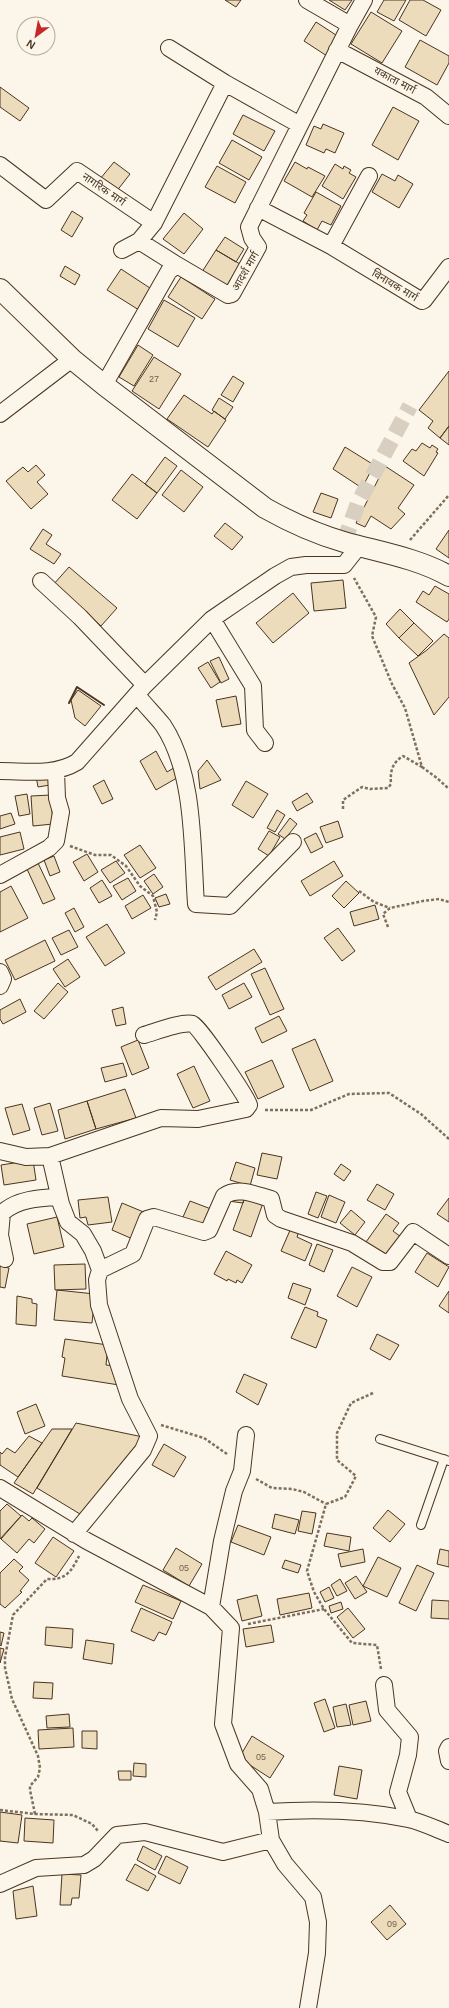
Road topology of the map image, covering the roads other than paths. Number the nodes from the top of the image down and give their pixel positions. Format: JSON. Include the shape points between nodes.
{"nodes":[{"id":1,"x":306,"y":0,"type":"edge"},
{"id":2,"x":364,"y":0,"type":"edge"},
{"id":3,"x":350,"y":25,"type":"junction"},
{"id":4,"x":169,"y":48,"type":"dead end"},
{"id":5,"x":338,"y":50,"type":"junction"},
{"id":6,"x":226,"y":83,"type":"junction"},
{"id":7,"x":449,"y":116,"type":"edge"},
{"id":8,"x":300,"y":125,"type":"junction"},
{"id":9,"x":0,"y":165,"type":"edge"},
{"id":10,"x":369,"y":176,"type":"dead end"},
{"id":11,"x":258,"y":208,"type":"junction"},
{"id":12,"x":154,"y":223,"type":"junction"},
{"id":13,"x":139,"y":241,"type":"junction"},
{"id":14,"x":331,"y":246,"type":"junction"},
{"id":15,"x":122,"y":250,"type":"dead end"},
{"id":16,"x":177,"y":265,"type":"junction"},
{"id":17,"x":449,"y":267,"type":"edge"},
{"id":18,"x":0,"y":289,"type":"edge"},
{"id":19,"x":72,"y":359,"type":"junction"},
{"id":20,"x":104,"y":385,"type":"junction"},
{"id":21,"x":0,"y":414,"type":"edge"},
{"id":22,"x":359,"y":546,"type":"junction"},
{"id":23,"x":449,"y":576,"type":"edge"},
{"id":24,"x":41,"y":581,"type":"dead end"},
{"id":25,"x":212,"y":619,"type":"junction"},
{"id":26,"x":141,"y":690,"type":"junction"},
{"id":27,"x":265,"y":743,"type":"dead end"},
{"id":28,"x":56,"y":771,"type":"junction"},
{"id":29,"x":0,"y":772,"type":"edge"},
{"id":30,"x":293,"y":842,"type":"dead end"},
{"id":31,"x":0,"y":875,"type":"edge"},
{"id":32,"x":0,"y":972,"type":"edge"},
{"id":33,"x":0,"y":986,"type":"edge"},
{"id":34,"x":144,"y":1035,"type":"dead end"},
{"id":35,"x":0,"y":1151,"type":"edge"},
{"id":36,"x":50,"y":1156,"type":"junction"},
{"id":37,"x":59,"y":1197,"type":"junction"},
{"id":38,"x":449,"y":1256,"type":"edge"},
{"id":39,"x":5,"y":1259,"type":"dead end"},
{"id":40,"x":100,"y":1270,"type":"junction"},
{"id":41,"x":246,"y":1435,"type":"dead end"},
{"id":42,"x":380,"y":1439,"type":"dead end"},
{"id":43,"x":446,"y":1460,"type":"edge"},
{"id":44,"x":0,"y":1488,"type":"edge"},
{"id":45,"x":421,"y":1525,"type":"dead end"},
{"id":46,"x":81,"y":1538,"type":"junction"},
{"id":47,"x":210,"y":1607,"type":"junction"},
{"id":48,"x":384,"y":1685,"type":"road end"},
{"id":49,"x":449,"y":1747,"type":"edge"},
{"id":50,"x":449,"y":1762,"type":"edge"},
{"id":51,"x":267,"y":1812,"type":"junction"},
{"id":52,"x":409,"y":1820,"type":"junction"},
{"id":53,"x":449,"y":1834,"type":"edge"},
{"id":54,"x":271,"y":1840,"type":"junction"},
{"id":55,"x":0,"y":1884,"type":"edge"},
{"id":56,"x":308,"y":2008,"type":"edge"}],
"edges":[{"from":1,"to":3,"type":"street"},
{"from":2,"to":3,"type":"street","name":"आदर्श मार्ग"},
{"from":3,"to":5,"type":"street","name":"आदर्श मार्ग"},
{"from":4,"to":6,"type":"street"},
{"from":5,"to":7,"type":"street","name":"यकाता मार्ग","via":[[426,97]]},
{"from":5,"to":8,"type":"street","name":"आदर्श मार्ग"},
{"from":6,"to":8,"type":"street"},
{"from":6,"to":12,"type":"street"},
{"from":8,"to":11,"type":"street","name":"आदर्श मार्ग"},
{"from":9,"to":12,"type":"street","name":"नागरिक मार्ग","via":[[46,200],[77,171]]},
{"from":10,"to":14,"type":"street"},
{"from":11,"to":14,"type":"street","name":"विनायक मार्ग"},
{"from":11,"to":16,"type":"street","name":"आदर्श मार्ग","via":[[249,228],[258,248],[232,294],[228,295]]},
{"from":12,"to":13,"type":"street"},
{"from":13,"to":15,"type":"street"},
{"from":13,"to":16,"type":"street"},
{"from":14,"to":17,"type":"street","name":"विनायक मार्ग","via":[[422,301]]},
{"from":16,"to":20,"type":"street","via":[[169,271]]},
{"from":18,"to":19,"type":"street"},
{"from":19,"to":20,"type":"street"},
{"from":19,"to":21,"type":"street"},
{"from":20,"to":22,"type":"street","via":[[265,508],[319,534]]},
{"from":22,"to":23,"type":"street","via":[[397,555]]},
{"from":22,"to":25,"type":"street","via":[[344,565],[291,567]]},
{"from":24,"to":26,"type":"street","via":[[80,617]]},
{"from":25,"to":26,"type":"street"},
{"from":25,"to":27,"type":"street","via":[[253,686],[255,730]]},
{"from":26,"to":28,"type":"street","via":[[77,762]]},
{"from":26,"to":30,"type":"street","via":[[181,763],[188,800],[196,904],[230,906]]},
{"from":28,"to":29,"type":"street"},
{"from":28,"to":31,"type":"street","via":[[57,798],[61,812],[56,841],[49,848]]},
{"from":32,"to":33,"type":"street","via":[[3,979]]},
{"from":34,"to":36,"type":"street","via":[[186,1023],[194,1024],[201,1030],[250,1105],[246,1110],[198,1119],[161,1118]]},
{"from":35,"to":36,"type":"street","via":[[26,1157]]},
{"from":36,"to":37,"type":"street"},
{"from":37,"to":39,"type":"street","via":[[26,1200],[9,1206],[2,1213],[0,1235]]},
{"from":37,"to":40,"type":"street","via":[[68,1222],[83,1234]]},
{"from":38,"to":40,"type":"street","via":[[414,1232],[390,1262],[383,1262],[352,1243],[281,1219],[275,1214],[271,1199],[244,1192],[229,1192],[224,1196],[209,1230],[204,1232],[154,1217],[147,1219],[133,1254]]},
{"from":40,"to":46,"type":"street","via":[[97,1280],[99,1306],[130,1398],[149,1436],[143,1450]]},
{"from":41,"to":47,"type":"street","via":[[242,1468],[222,1541]]},
{"from":42,"to":43,"type":"lane"},
{"from":43,"to":45,"type":"lane"},
{"from":44,"to":46,"type":"street"},
{"from":46,"to":47,"type":"street"},
{"from":47,"to":51,"type":"street","via":[[232,1628],[223,1724],[238,1764],[260,1789]]},
{"from":48,"to":52,"type":"street","via":[[387,1710],[410,1737],[398,1792]]},
{"from":49,"to":50,"type":"street"},
{"from":51,"to":52,"type":"street","via":[[307,1810]]},
{"from":51,"to":54,"type":"street"},
{"from":52,"to":53,"type":"street"},
{"from":54,"to":55,"type":"street","via":[[223,1852],[145,1832],[117,1835],[94,1859],[84,1865],[36,1868]]},
{"from":54,"to":56,"type":"street","via":[[285,1864],[313,1897],[318,1922],[317,1953]]}]}
